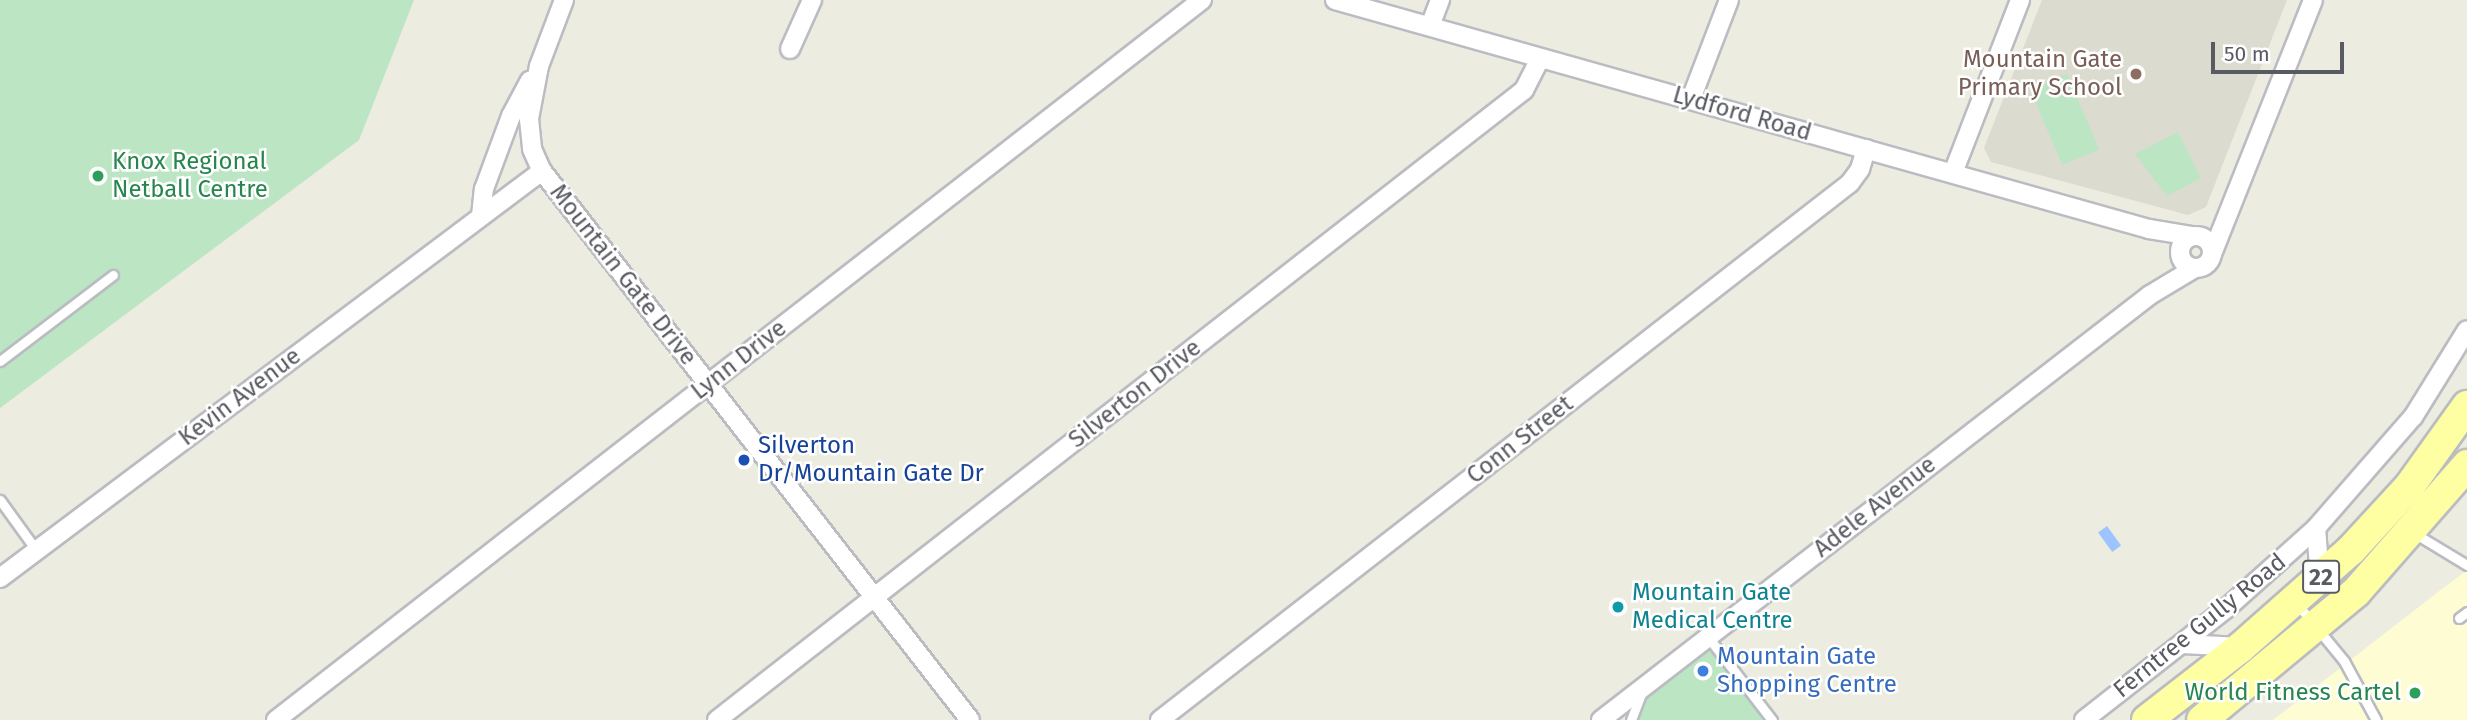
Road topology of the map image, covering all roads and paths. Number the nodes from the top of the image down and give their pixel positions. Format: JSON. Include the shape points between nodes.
{"nodes":[{"id":1,"x":565,"y":0,"type":"edge"},
{"id":2,"x":812,"y":0,"type":"edge"},
{"id":3,"x":1202,"y":0,"type":"edge"},
{"id":4,"x":1335,"y":0,"type":"edge"},
{"id":5,"x":1440,"y":0,"type":"edge"},
{"id":6,"x":1729,"y":0,"type":"edge"},
{"id":7,"x":2020,"y":0,"type":"edge"},
{"id":8,"x":2313,"y":0,"type":"edge"},
{"id":9,"x":1430,"y":26,"type":"junction"},
{"id":10,"x":790,"y":49,"type":"dead end"},
{"id":11,"x":1539,"y":59,"type":"junction"},
{"id":12,"x":539,"y":66,"type":"junction"},
{"id":13,"x":1691,"y":99,"type":"junction"},
{"id":14,"x":1866,"y":149,"type":"junction"},
{"id":15,"x":542,"y":172,"type":"junction"},
{"id":16,"x":1953,"y":173,"type":"junction"},
{"id":17,"x":2233,"y":204,"type":"junction"},
{"id":18,"x":481,"y":216,"type":"junction"},
{"id":19,"x":2189,"y":244,"type":"junction"},
{"id":20,"x":2212,"y":254,"type":"junction"},
{"id":21,"x":2195,"y":268,"type":"junction"},
{"id":22,"x":113,"y":275,"type":"dead end"},
{"id":23,"x":2150,"y":295,"type":"junction"},
{"id":24,"x":2467,"y":330,"type":"edge"},
{"id":25,"x":0,"y":361,"type":"edge"},
{"id":26,"x":708,"y":384,"type":"junction"},
{"id":27,"x":2467,"y":406,"type":"edge"},
{"id":28,"x":2460,"y":481,"type":"edge"},
{"id":29,"x":0,"y":500,"type":"edge"},
{"id":30,"x":2316,"y":528,"type":"junction"},
{"id":31,"x":2413,"y":532,"type":"junction"},
{"id":32,"x":36,"y":550,"type":"junction"},
{"id":33,"x":2467,"y":565,"type":"edge"},
{"id":34,"x":0,"y":578,"type":"edge"},
{"id":35,"x":2320,"y":579,"type":"junction"},
{"id":36,"x":874,"y":598,"type":"junction"},
{"id":37,"x":2294,"y":601,"type":"junction"},
{"id":38,"x":2316,"y":628,"type":"junction"},
{"id":39,"x":1708,"y":637,"type":"junction"},
{"id":40,"x":2182,"y":643,"type":"junction"},
{"id":41,"x":2241,"y":647,"type":"junction"},
{"id":42,"x":1644,"y":687,"type":"junction"},
{"id":43,"x":276,"y":720,"type":"edge"},
{"id":44,"x":718,"y":720,"type":"edge"},
{"id":45,"x":970,"y":720,"type":"edge"},
{"id":46,"x":1160,"y":720,"type":"edge"},
{"id":47,"x":1601,"y":720,"type":"edge"},
{"id":48,"x":1631,"y":720,"type":"edge"},
{"id":49,"x":1772,"y":720,"type":"edge"},
{"id":50,"x":2084,"y":720,"type":"edge"},
{"id":51,"x":2147,"y":720,"type":"edge"},
{"id":52,"x":2202,"y":720,"type":"edge"},
{"id":53,"x":2376,"y":720,"type":"edge"}],
"edges":[{"from":1,"to":12,"type":"street","name":"Mountain Gate Drive"},
{"from":2,"to":10,"type":"street"},
{"from":3,"to":26,"type":"street","name":"Lynn Drive"},
{"from":4,"to":9,"type":"street","name":"Lydford Road"},
{"from":5,"to":9,"type":"street"},
{"from":6,"to":13,"type":"street"},
{"from":7,"to":16,"type":"street"},
{"from":8,"to":17,"type":"street","name":"Adele Avenue"},
{"from":9,"to":11,"type":"street","name":"Lydford Road"},
{"from":11,"to":13,"type":"street","name":"Lydford Road"},
{"from":11,"to":36,"type":"street","name":"Silverton Drive","via":[[1524,90]]},
{"from":12,"to":15,"type":"street","name":"Mountain Gate Drive","via":[[529,133]]},
{"from":12,"to":18,"type":"street","via":[[511,116],[484,189]]},
{"from":13,"to":14,"type":"street","name":"Lydford Road"},
{"from":14,"to":16,"type":"street","name":"Lydford Road"},
{"from":14,"to":46,"type":"street","name":"Conn Street","via":[[1850,183]]},
{"from":15,"to":18,"type":"street","name":"Kevin Avenue"},
{"from":15,"to":26,"type":"street","name":"Mountain Gate Drive"},
{"from":16,"to":19,"type":"street","name":"Lydford Road"},
{"from":17,"to":19,"type":"street","name":"Adele Avenue"},
{"from":17,"to":20,"type":"street","name":"Adele Avenue"},
{"from":18,"to":32,"type":"street","name":"Kevin Avenue"},
{"from":19,"to":20,"type":"street"},
{"from":19,"to":21,"type":"street","name":"Lydford Road","via":[[2185,264]]},
{"from":19,"to":23,"type":"street","name":"Adele Avenue"},
{"from":20,"to":21,"type":"street","name":"Adele Avenue"},
{"from":21,"to":23,"type":"street","name":"Adele Avenue"},
{"from":22,"to":25,"type":"lane"},
{"from":23,"to":39,"type":"street","name":"Adele Avenue"},
{"from":24,"to":30,"type":"street","name":"Ferntree Gully Road","via":[[2413,417]]},
{"from":26,"to":36,"type":"street","name":"Mountain Gate Drive"},
{"from":26,"to":43,"type":"street","name":"Lynn Drive"},
{"from":27,"to":35,"type":"main road","name":"Ferntree Gully Road","number":"22","via":[[2409,487]]},
{"from":28,"to":31,"type":"main road","number":"22"},
{"from":29,"to":32,"type":"lane"},
{"from":30,"to":35,"type":"street"},
{"from":30,"to":40,"type":"street","name":"Ferntree Gully Road"},
{"from":31,"to":33,"type":"lane"},
{"from":31,"to":38,"type":"main road","number":"22"},
{"from":32,"to":34,"type":"street","name":"Kevin Avenue"},
{"from":35,"to":37,"type":"main road","name":"Ferntree Gully Road","number":"22"},
{"from":36,"to":44,"type":"street","name":"Silverton Drive"},
{"from":36,"to":45,"type":"street","name":"Mountain Gate Drive"},
{"from":37,"to":38,"type":"lane"},
{"from":37,"to":41,"type":"main road","name":"Ferntree Gully Road","number":"22"},
{"from":38,"to":52,"type":"main road","number":"22"},
{"from":38,"to":53,"type":"lane","via":[[2344,661]]},
{"from":39,"to":42,"type":"street","name":"Adele Avenue"},
{"from":39,"to":49,"type":"lane"},
{"from":40,"to":41,"type":"street"},
{"from":40,"to":50,"type":"street","name":"Ferntree Gully Road"},
{"from":41,"to":51,"type":"main road","name":"Ferntree Gully Road","number":"22"},
{"from":42,"to":47,"type":"street","name":"Adele Avenue"},
{"from":42,"to":48,"type":"lane"}]}
